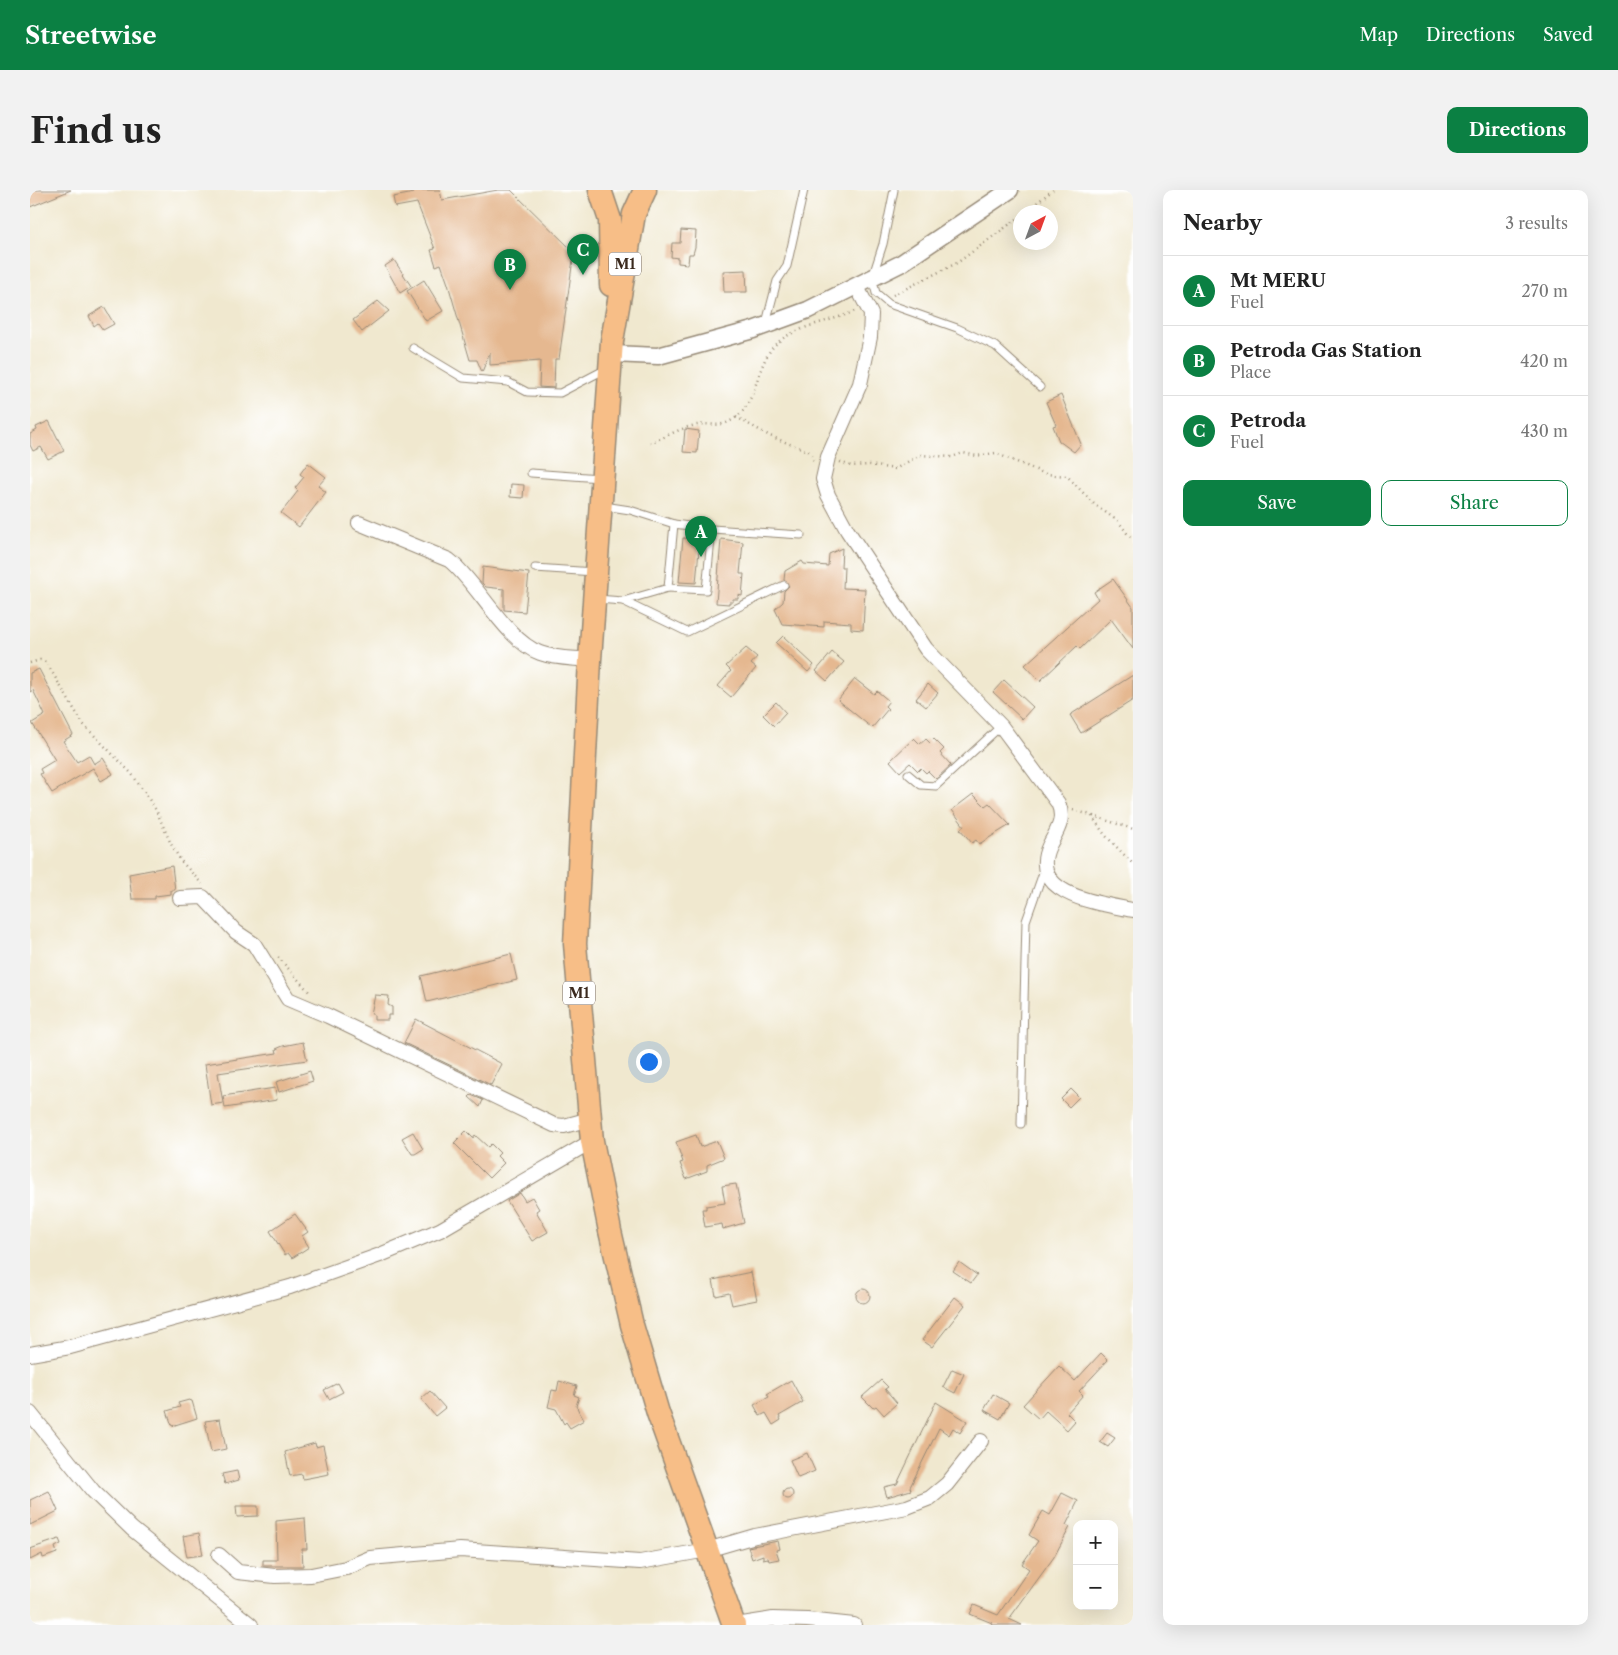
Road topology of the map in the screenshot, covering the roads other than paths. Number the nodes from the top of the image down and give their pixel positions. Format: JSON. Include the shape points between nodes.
{"nodes":[{"id":1,"x":600,"y":190,"type":"edge"},
{"id":2,"x":645,"y":190,"type":"edge"},
{"id":3,"x":804,"y":190,"type":"edge"},
{"id":4,"x":894,"y":190,"type":"edge"},
{"id":5,"x":1010,"y":190,"type":"edge"},
{"id":6,"x":872,"y":278,"type":"junction"},
{"id":7,"x":858,"y":287,"type":"junction"},
{"id":8,"x":765,"y":326,"type":"junction"},
{"id":9,"x":413,"y":348,"type":"dead end"},
{"id":10,"x":612,"y":354,"type":"junction"},
{"id":11,"x":1040,"y":387,"type":"dead end"},
{"id":12,"x":531,"y":473,"type":"dead end"},
{"id":13,"x":603,"y":478,"type":"junction"},
{"id":14,"x":602,"y":506,"type":"junction"},
{"id":15,"x":359,"y":523,"type":"dead end"},
{"id":16,"x":674,"y":524,"type":"junction"},
{"id":17,"x":712,"y":529,"type":"junction"},
{"id":18,"x":801,"y":535,"type":"dead end"},
{"id":19,"x":535,"y":568,"type":"dead end"},
{"id":20,"x":597,"y":572,"type":"junction"},
{"id":21,"x":784,"y":584,"type":"dead end"},
{"id":22,"x":668,"y":588,"type":"junction"},
{"id":23,"x":594,"y":599,"type":"junction"},
{"id":24,"x":622,"y":601,"type":"junction"},
{"id":25,"x":590,"y":660,"type":"junction"},
{"id":26,"x":1001,"y":726,"type":"junction"},
{"id":27,"x":908,"y":774,"type":"dead end"},
{"id":28,"x":1046,"y":865,"type":"junction"},
{"id":29,"x":180,"y":898,"type":"dead end"},
{"id":30,"x":1133,"y":910,"type":"edge"},
{"id":31,"x":1021,"y":1124,"type":"dead end"},
{"id":32,"x":591,"y":1130,"type":"junction"},
{"id":33,"x":30,"y":1354,"type":"edge"},
{"id":34,"x":30,"y":1413,"type":"edge"},
{"id":35,"x":981,"y":1441,"type":"dead end"},
{"id":36,"x":707,"y":1550,"type":"junction"},
{"id":37,"x":219,"y":1555,"type":"dead end"},
{"id":38,"x":251,"y":1625,"type":"edge"},
{"id":39,"x":735,"y":1625,"type":"edge"},
{"id":40,"x":854,"y":1625,"type":"edge"}],
"edges":[{"from":1,"to":10,"type":"highway","number":"M1","via":[[610,220]]},
{"from":2,"to":10,"type":"highway","number":"M1","via":[[634,214]]},
{"from":3,"to":8,"type":"lane","via":[[787,266],[777,281]]},
{"from":4,"to":6,"type":"lane"},
{"from":5,"to":6,"type":"street","via":[[940,239]]},
{"from":6,"to":7,"type":"street"},
{"from":6,"to":11,"type":"lane","via":[[876,293],[889,304],[957,328],[994,346]]},
{"from":7,"to":8,"type":"street"},
{"from":7,"to":26,"type":"street","via":[[871,314],[870,337],[860,384],[828,457],[823,478],[828,495],[847,530],[926,649]]},
{"from":8,"to":10,"type":"street","via":[[658,356]]},
{"from":9,"to":10,"type":"lane","via":[[463,378],[508,382],[527,392],[560,393]]},
{"from":10,"to":13,"type":"highway","number":"M1"},
{"from":12,"to":13,"type":"lane"},
{"from":13,"to":14,"type":"highway","number":"M1"},
{"from":14,"to":16,"type":"lane","via":[[630,510]]},
{"from":14,"to":20,"type":"highway","number":"M1"},
{"from":15,"to":25,"type":"street","via":[[457,566],[497,616],[533,650],[554,657]]},
{"from":16,"to":17,"type":"lane"},
{"from":16,"to":22,"type":"lane"},
{"from":17,"to":18,"type":"lane"},
{"from":17,"to":22,"type":"lane","via":[[706,590]]},
{"from":19,"to":20,"type":"lane"},
{"from":20,"to":23,"type":"highway","number":"M1"},
{"from":21,"to":24,"type":"lane","via":[[687,632]]},
{"from":22,"to":24,"type":"lane"},
{"from":23,"to":24,"type":"lane"},
{"from":23,"to":25,"type":"highway","number":"M1"},
{"from":25,"to":32,"type":"highway","number":"M1","via":[[575,929]]},
{"from":26,"to":27,"type":"lane","via":[[936,786],[921,785]]},
{"from":26,"to":28,"type":"street","via":[[1062,812],[1061,822],[1048,849]]},
{"from":28,"to":30,"type":"street","via":[[1052,880],[1066,892],[1093,903]]},
{"from":28,"to":31,"type":"lane","via":[[1026,921]]},
{"from":29,"to":32,"type":"street","via":[[203,897],[236,932],[254,944],[288,999],[554,1125]]},
{"from":32,"to":33,"type":"street","via":[[440,1230],[380,1256],[290,1287],[70,1348]]},
{"from":32,"to":36,"type":"highway","number":"M1","via":[[632,1325],[658,1413]]},
{"from":34,"to":38,"type":"street","via":[[93,1492],[132,1529]]},
{"from":35,"to":36,"type":"street","via":[[947,1484],[930,1498],[906,1507],[755,1536]]},
{"from":36,"to":37,"type":"street","via":[[640,1562],[460,1550],[370,1558],[346,1568],[311,1575],[275,1576],[238,1572]]},
{"from":36,"to":39,"type":"highway","number":"M1"},
{"from":39,"to":40,"type":"street","via":[[774,1619]]}]}
